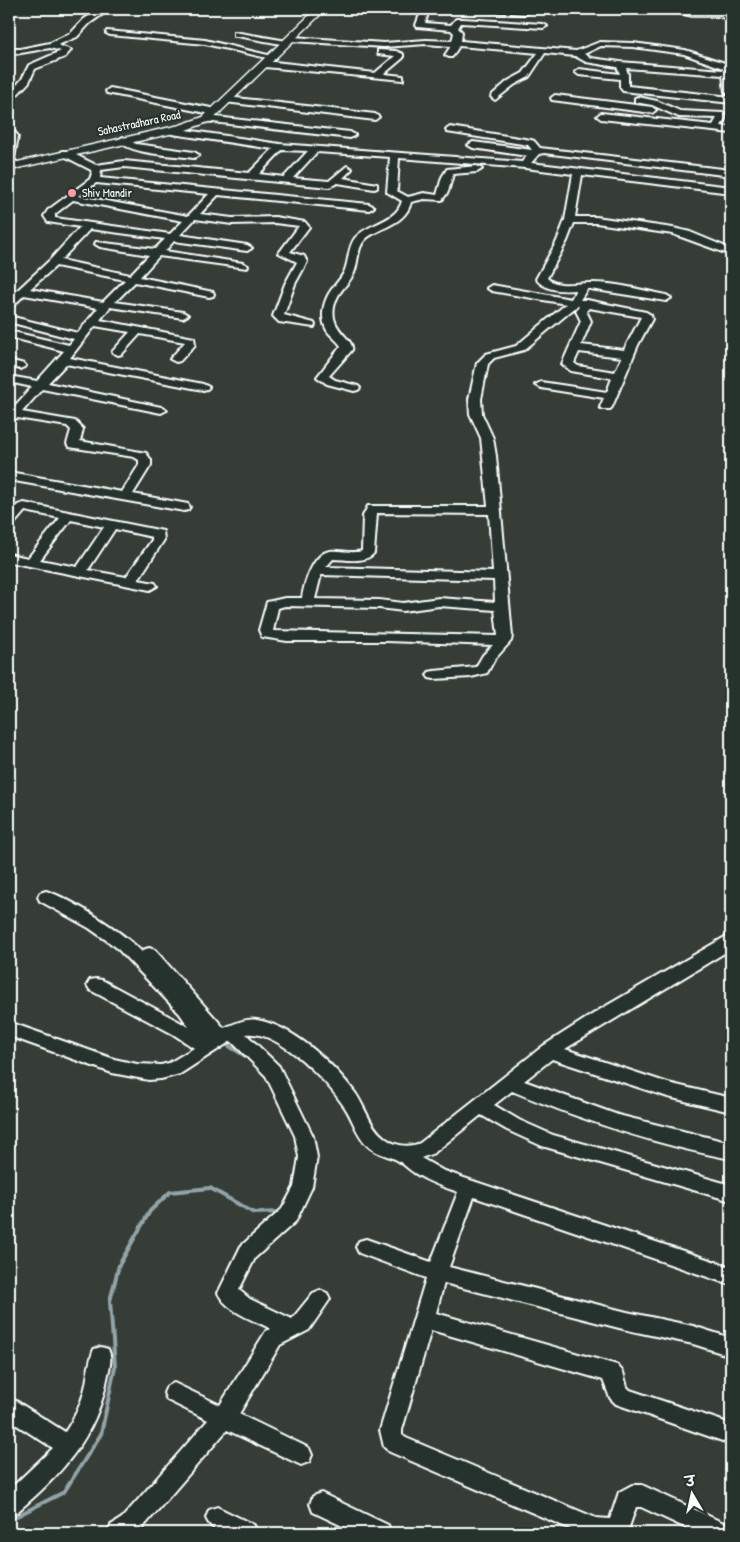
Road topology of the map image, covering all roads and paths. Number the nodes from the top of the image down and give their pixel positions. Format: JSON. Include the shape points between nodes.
{"nodes":[{"id":1,"x":106,"y":9,"type":"edge"},
{"id":2,"x":321,"y":9,"type":"edge"},
{"id":3,"x":415,"y":9,"type":"edge"},
{"id":4,"x":425,"y":9,"type":"edge"},
{"id":5,"x":480,"y":9,"type":"edge"},
{"id":6,"x":664,"y":9,"type":"edge"},
{"id":7,"x":505,"y":11,"type":"junction"},
{"id":8,"x":525,"y":12,"type":"dead end"},
{"id":9,"x":731,"y":18,"type":"edge"},
{"id":10,"x":504,"y":24,"type":"junction"},
{"id":11,"x":420,"y":25,"type":"junction"},
{"id":12,"x":543,"y":26,"type":"dead end"},
{"id":13,"x":453,"y":28,"type":"junction"},
{"id":14,"x":110,"y":32,"type":"dead end"},
{"id":15,"x":237,"y":34,"type":"dead end"},
{"id":16,"x":288,"y":42,"type":"junction"},
{"id":17,"x":415,"y":43,"type":"junction"},
{"id":18,"x":456,"y":44,"type":"junction"},
{"id":19,"x":52,"y":45,"type":"junction"},
{"id":20,"x":9,"y":51,"type":"edge"},
{"id":21,"x":543,"y":51,"type":"junction"},
{"id":22,"x":578,"y":54,"type":"junction"},
{"id":23,"x":449,"y":55,"type":"dead end"},
{"id":24,"x":269,"y":61,"type":"junction"},
{"id":25,"x":620,"y":65,"type":"junction"},
{"id":26,"x":729,"y":69,"type":"edge"},
{"id":27,"x":579,"y":72,"type":"dead end"},
{"id":28,"x":376,"y":76,"type":"junction"},
{"id":29,"x":624,"y":77,"type":"junction"},
{"id":30,"x":400,"y":78,"type":"dead end"},
{"id":31,"x":110,"y":91,"type":"dead end"},
{"id":32,"x":586,"y":94,"type":"dead end"},
{"id":33,"x":637,"y":95,"type":"junction"},
{"id":34,"x":730,"y":96,"type":"edge"},
{"id":35,"x":495,"y":97,"type":"dead end"},
{"id":36,"x":555,"y":98,"type":"dead end"},
{"id":37,"x":228,"y":100,"type":"junction"},
{"id":38,"x":665,"y":108,"type":"junction"},
{"id":39,"x":9,"y":110,"type":"edge"},
{"id":40,"x":212,"y":115,"type":"junction"},
{"id":41,"x":601,"y":116,"type":"dead end"},
{"id":42,"x":375,"y":117,"type":"dead end"},
{"id":43,"x":727,"y":117,"type":"edge"},
{"id":44,"x":716,"y":128,"type":"junction"},
{"id":45,"x":172,"y":130,"type":"junction"},
{"id":46,"x":450,"y":130,"type":"dead end"},
{"id":47,"x":731,"y":130,"type":"edge"},
{"id":48,"x":9,"y":131,"type":"edge"},
{"id":49,"x":350,"y":135,"type":"dead end"},
{"id":50,"x":123,"y":140,"type":"junction"},
{"id":51,"x":473,"y":145,"type":"dead end"},
{"id":52,"x":280,"y":147,"type":"junction"},
{"id":53,"x":316,"y":149,"type":"junction"},
{"id":54,"x":536,"y":152,"type":"junction"},
{"id":55,"x":65,"y":153,"type":"junction"},
{"id":56,"x":194,"y":154,"type":"dead end"},
{"id":57,"x":395,"y":155,"type":"junction"},
{"id":58,"x":513,"y":164,"type":"junction"},
{"id":59,"x":525,"y":165,"type":"junction"},
{"id":60,"x":12,"y":166,"type":"edge"},
{"id":61,"x":95,"y":168,"type":"junction"},
{"id":62,"x":347,"y":168,"type":"dead end"},
{"id":63,"x":578,"y":171,"type":"junction"},
{"id":64,"x":731,"y":173,"type":"edge"},
{"id":65,"x":251,"y":177,"type":"junction"},
{"id":66,"x":94,"y":180,"type":"junction"},
{"id":67,"x":286,"y":180,"type":"junction"},
{"id":68,"x":337,"y":180,"type":"junction"},
{"id":69,"x":374,"y":186,"type":"dead end"},
{"id":70,"x":731,"y":190,"type":"edge"},
{"id":71,"x":216,"y":192,"type":"junction"},
{"id":72,"x":71,"y":197,"type":"junction"},
{"id":73,"x":407,"y":200,"type":"junction"},
{"id":74,"x":369,"y":208,"type":"dead end"},
{"id":75,"x":191,"y":218,"type":"junction"},
{"id":76,"x":570,"y":220,"type":"junction"},
{"id":77,"x":87,"y":226,"type":"junction"},
{"id":78,"x":170,"y":238,"type":"junction"},
{"id":79,"x":100,"y":244,"type":"dead end"},
{"id":80,"x":247,"y":248,"type":"dead end"},
{"id":81,"x":731,"y":252,"type":"edge"},
{"id":82,"x":156,"y":253,"type":"junction"},
{"id":83,"x":54,"y":262,"type":"junction"},
{"id":84,"x":243,"y":266,"type":"dead end"},
{"id":85,"x":131,"y":278,"type":"junction"},
{"id":86,"x":583,"y":287,"type":"junction"},
{"id":87,"x":492,"y":288,"type":"dead end"},
{"id":88,"x":22,"y":291,"type":"junction"},
{"id":89,"x":209,"y":294,"type":"dead end"},
{"id":90,"x":666,"y":298,"type":"dead end"},
{"id":91,"x":574,"y":301,"type":"junction"},
{"id":92,"x":587,"y":303,"type":"junction"},
{"id":93,"x":9,"y":304,"type":"edge"},
{"id":94,"x":106,"y":305,"type":"junction"},
{"id":95,"x":183,"y":316,"type":"dead end"},
{"id":96,"x":9,"y":319,"type":"edge"},
{"id":97,"x":94,"y":322,"type":"junction"},
{"id":98,"x":310,"y":325,"type":"dead end"},
{"id":99,"x":138,"y":330,"type":"junction"},
{"id":100,"x":9,"y":334,"type":"edge"},
{"id":101,"x":80,"y":337,"type":"junction"},
{"id":102,"x":574,"y":348,"type":"junction"},
{"id":103,"x":71,"y":350,"type":"junction"},
{"id":104,"x":118,"y":352,"type":"dead end"},
{"id":105,"x":628,"y":354,"type":"junction"},
{"id":106,"x":176,"y":359,"type":"dead end"},
{"id":107,"x":62,"y":360,"type":"junction"},
{"id":108,"x":619,"y":376,"type":"junction"},
{"id":109,"x":9,"y":379,"type":"edge"},
{"id":110,"x":40,"y":385,"type":"junction"},
{"id":111,"x":541,"y":385,"type":"dead end"},
{"id":112,"x":203,"y":387,"type":"dead end"},
{"id":113,"x":354,"y":388,"type":"dead end"},
{"id":114,"x":161,"y":410,"type":"dead end"},
{"id":115,"x":10,"y":415,"type":"edge"},
{"id":116,"x":9,"y":476,"type":"edge"},
{"id":117,"x":125,"y":496,"type":"junction"},
{"id":118,"x":184,"y":507,"type":"dead end"},
{"id":119,"x":494,"y":510,"type":"junction"},
{"id":120,"x":68,"y":516,"type":"junction"},
{"id":121,"x":9,"y":522,"type":"edge"},
{"id":122,"x":112,"y":525,"type":"junction"},
{"id":123,"x":9,"y":558,"type":"edge"},
{"id":124,"x":32,"y":562,"type":"junction"},
{"id":125,"x":318,"y":571,"type":"junction"},
{"id":126,"x":80,"y":572,"type":"junction"},
{"id":127,"x":500,"y":576,"type":"junction"},
{"id":128,"x":130,"y":582,"type":"junction"},
{"id":129,"x":150,"y":586,"type":"dead end"},
{"id":130,"x":308,"y":602,"type":"junction"},
{"id":131,"x":502,"y":606,"type":"junction"},
{"id":132,"x":504,"y":641,"type":"junction"},
{"id":133,"x":434,"y":676,"type":"dead end"},
{"id":134,"x":46,"y":897,"type":"dead end"},
{"id":135,"x":731,"y":941,"type":"edge"},
{"id":136,"x":149,"y":954,"type":"dead end"},
{"id":137,"x":96,"y":986,"type":"dead end"},
{"id":138,"x":9,"y":1028,"type":"edge"},
{"id":139,"x":216,"y":1040,"type":"junction"},
{"id":140,"x":549,"y":1051,"type":"junction"},
{"id":141,"x":509,"y":1082,"type":"junction"},
{"id":142,"x":480,"y":1105,"type":"junction"},
{"id":143,"x":731,"y":1105,"type":"edge"},
{"id":144,"x":731,"y":1151,"type":"edge"},
{"id":145,"x":404,"y":1155,"type":"junction"},
{"id":146,"x":469,"y":1187,"type":"junction"},
{"id":147,"x":731,"y":1194,"type":"edge"},
{"id":148,"x":366,"y":1247,"type":"dead end"},
{"id":149,"x":438,"y":1273,"type":"junction"},
{"id":150,"x":731,"y":1276,"type":"edge"},
{"id":151,"x":320,"y":1299,"type":"dead end"},
{"id":152,"x":425,"y":1319,"type":"junction"},
{"id":153,"x":292,"y":1329,"type":"junction"},
{"id":154,"x":731,"y":1347,"type":"edge"},
{"id":155,"x":101,"y":1356,"type":"dead end"},
{"id":156,"x":174,"y":1393,"type":"dead end"},
{"id":157,"x":9,"y":1408,"type":"edge"},
{"id":158,"x":223,"y":1417,"type":"junction"},
{"id":159,"x":731,"y":1434,"type":"edge"},
{"id":160,"x":68,"y":1446,"type":"junction"},
{"id":161,"x":301,"y":1455,"type":"dead end"},
{"id":162,"x":9,"y":1504,"type":"edge"},
{"id":163,"x":321,"y":1504,"type":"dead end"},
{"id":164,"x":217,"y":1518,"type":"dead end"},
{"id":165,"x":127,"y":1531,"type":"edge"},
{"id":166,"x":595,"y":1531,"type":"edge"},
{"id":167,"x":246,"y":1533,"type":"edge"},
{"id":168,"x":380,"y":1533,"type":"edge"},
{"id":169,"x":720,"y":1533,"type":"edge"}],
"edges":[{"from":1,"to":19,"type":"street","via":[[87,21],[75,34]]},
{"from":2,"to":16,"type":"main road","name":"Sahastradhara Road"},
{"from":3,"to":4,"type":"street"},
{"from":4,"to":11,"type":"street"},
{"from":5,"to":7,"type":"street"},
{"from":6,"to":9,"type":"street"},
{"from":7,"to":8,"type":"street"},
{"from":7,"to":10,"type":"street"},
{"from":10,"to":12,"type":"street"},
{"from":10,"to":13,"type":"street","via":[[464,18]]},
{"from":11,"to":13,"type":"street"},
{"from":11,"to":17,"type":"street"},
{"from":13,"to":18,"type":"street","via":[[459,34]]},
{"from":14,"to":24,"type":"street","via":[[205,42]]},
{"from":15,"to":16,"type":"street"},
{"from":16,"to":17,"type":"street"},
{"from":16,"to":24,"type":"main road","name":"Sahastradhara Road"},
{"from":16,"to":28,"type":"street","via":[[400,54]]},
{"from":17,"to":18,"type":"street"},
{"from":18,"to":21,"type":"street"},
{"from":18,"to":23,"type":"street"},
{"from":19,"to":20,"type":"street","via":[[22,52]]},
{"from":19,"to":39,"type":"street","via":[[67,50],[32,67],[26,80],[11,96]]},
{"from":21,"to":22,"type":"street"},
{"from":21,"to":35,"type":"street","via":[[526,75]]},
{"from":22,"to":25,"type":"street","via":[[589,60]]},
{"from":22,"to":26,"type":"street","via":[[600,44],[633,45],[685,52]]},
{"from":24,"to":28,"type":"street"},
{"from":24,"to":37,"type":"main road","name":"Sahastradhara Road"},
{"from":25,"to":26,"type":"street"},
{"from":25,"to":29,"type":"street"},
{"from":26,"to":34,"type":"street"},
{"from":27,"to":29,"type":"street"},
{"from":28,"to":30,"type":"street"},
{"from":29,"to":33,"type":"street","via":[[624,87]]},
{"from":31,"to":40,"type":"street"},
{"from":32,"to":33,"type":"street","via":[[625,100]]},
{"from":33,"to":34,"type":"street"},
{"from":33,"to":38,"type":"street"},
{"from":36,"to":38,"type":"street","via":[[639,109]]},
{"from":37,"to":40,"type":"main road","name":"Sahastradhara Road"},
{"from":37,"to":42,"type":"street"},
{"from":38,"to":43,"type":"street","via":[[679,114]]},
{"from":40,"to":45,"type":"main road","name":"Sahastradhara Road"},
{"from":40,"to":49,"type":"street"},
{"from":41,"to":44,"type":"street"},
{"from":43,"to":44,"type":"street"},
{"from":44,"to":47,"type":"street"},
{"from":45,"to":50,"type":"main road","name":"Sahastradhara Road"},
{"from":45,"to":52,"type":"street"},
{"from":46,"to":54,"type":"street","via":[[531,143]]},
{"from":48,"to":60,"type":"street","via":[[13,136],[9,159]]},
{"from":50,"to":55,"type":"main road","name":"Sahastradhara Road"},
{"from":50,"to":56,"type":"street","via":[[136,147]]},
{"from":51,"to":54,"type":"street"},
{"from":52,"to":53,"type":"street"},
{"from":52,"to":65,"type":"street"},
{"from":53,"to":57,"type":"street"},
{"from":53,"to":67,"type":"street"},
{"from":54,"to":59,"type":"street"},
{"from":54,"to":64,"type":"street"},
{"from":55,"to":60,"type":"main road","name":"Sahastradhara Road"},
{"from":55,"to":61,"type":"street"},
{"from":57,"to":58,"type":"street"},
{"from":57,"to":73,"type":"street","via":[[392,192]]},
{"from":58,"to":59,"type":"street"},
{"from":58,"to":73,"type":"street","via":[[450,171],[441,196]]},
{"from":59,"to":63,"type":"street"},
{"from":61,"to":65,"type":"street","via":[[131,164]]},
{"from":61,"to":66,"type":"street"},
{"from":62,"to":68,"type":"street"},
{"from":63,"to":70,"type":"street"},
{"from":63,"to":76,"type":"street"},
{"from":65,"to":67,"type":"street"},
{"from":66,"to":71,"type":"street"},
{"from":66,"to":72,"type":"street"},
{"from":67,"to":68,"type":"street","via":[[329,184]]},
{"from":68,"to":69,"type":"street"},
{"from":71,"to":74,"type":"street"},
{"from":71,"to":75,"type":"street"},
{"from":72,"to":75,"type":"street"},
{"from":72,"to":77,"type":"street","via":[[51,212],[51,220]]},
{"from":73,"to":113,"type":"street","via":[[391,221],[359,239],[350,271],[331,299],[330,327],[347,346],[323,378]]},
{"from":75,"to":78,"type":"street"},
{"from":75,"to":98,"type":"street","via":[[275,220],[304,225],[284,253],[300,258],[302,262],[278,316]]},
{"from":76,"to":81,"type":"street","via":[[596,220],[672,231]]},
{"from":76,"to":86,"type":"street","via":[[541,279],[550,285]]},
{"from":77,"to":78,"type":"street"},
{"from":77,"to":83,"type":"street"},
{"from":78,"to":80,"type":"street"},
{"from":78,"to":82,"type":"street"},
{"from":79,"to":82,"type":"street"},
{"from":82,"to":84,"type":"street"},
{"from":82,"to":85,"type":"street"},
{"from":83,"to":85,"type":"street"},
{"from":83,"to":88,"type":"street"},
{"from":85,"to":89,"type":"street"},
{"from":85,"to":94,"type":"street"},
{"from":86,"to":90,"type":"street","via":[[597,286]]},
{"from":86,"to":91,"type":"street"},
{"from":87,"to":91,"type":"street"},
{"from":88,"to":93,"type":"street"},
{"from":88,"to":94,"type":"street"},
{"from":91,"to":92,"type":"street"},
{"from":91,"to":119,"type":"street","via":[[553,323],[520,348],[490,356],[483,363],[475,399],[476,414],[487,438]]},
{"from":92,"to":102,"type":"street","via":[[582,311],[586,321]]},
{"from":92,"to":105,"type":"street","via":[[646,315],[647,319]]},
{"from":94,"to":95,"type":"street"},
{"from":94,"to":97,"type":"street"},
{"from":96,"to":101,"type":"street"},
{"from":97,"to":99,"type":"street"},
{"from":97,"to":101,"type":"street"},
{"from":99,"to":104,"type":"street"},
{"from":99,"to":106,"type":"street","via":[[190,340]]},
{"from":100,"to":103,"type":"street"},
{"from":101,"to":103,"type":"street"},
{"from":102,"to":105,"type":"street"},
{"from":102,"to":108,"type":"street","via":[[569,366]]},
{"from":103,"to":107,"type":"street"},
{"from":105,"to":108,"type":"street"},
{"from":107,"to":110,"type":"street"},
{"from":107,"to":112,"type":"street"},
{"from":108,"to":111,"type":"street","via":[[608,401]]},
{"from":109,"to":110,"type":"street"},
{"from":110,"to":114,"type":"street"},
{"from":110,"to":115,"type":"street"},
{"from":115,"to":117,"type":"street","via":[[71,423],[77,429],[73,441],[77,446],[142,456],[145,464]]},
{"from":116,"to":117,"type":"street"},
{"from":117,"to":118,"type":"street"},
{"from":119,"to":125,"type":"street","via":[[372,509],[368,552],[360,556],[330,555]]},
{"from":119,"to":127,"type":"street"},
{"from":120,"to":121,"type":"street","via":[[24,507],[18,509]]},
{"from":120,"to":122,"type":"street"},
{"from":120,"to":124,"type":"street"},
{"from":122,"to":126,"type":"street"},
{"from":122,"to":128,"type":"street","via":[[158,534],[158,540]]},
{"from":123,"to":124,"type":"street"},
{"from":124,"to":126,"type":"street"},
{"from":125,"to":127,"type":"street"},
{"from":125,"to":130,"type":"street","via":[[312,578]]},
{"from":126,"to":128,"type":"street"},
{"from":127,"to":131,"type":"street"},
{"from":128,"to":129,"type":"street"},
{"from":130,"to":131,"type":"street","via":[[403,607],[439,602]]},
{"from":130,"to":132,"type":"street","via":[[272,605],[267,634]]},
{"from":131,"to":132,"type":"street"},
{"from":132,"to":133,"type":"street","via":[[482,670]]},
{"from":134,"to":139,"type":"street","via":[[115,938],[133,953],[196,1022],[202,1034]]},
{"from":135,"to":140,"type":"street"},
{"from":136,"to":139,"type":"street"},
{"from":137,"to":139,"type":"street"},
{"from":138,"to":139,"type":"street","via":[[110,1065],[143,1072],[171,1070]]},
{"from":139,"to":145,"type":"street","via":[[256,1026],[283,1036],[325,1071],[346,1094],[372,1138],[385,1148]]},
{"from":139,"to":153,"type":"street","via":[[273,1071],[304,1136],[308,1157],[303,1187],[290,1215],[248,1252],[228,1293],[243,1305]]},
{"from":140,"to":141,"type":"street"},
{"from":140,"to":143,"type":"street","via":[[668,1090]]},
{"from":141,"to":142,"type":"street"},
{"from":141,"to":144,"type":"street","via":[[547,1098],[662,1135]]},
{"from":142,"to":145,"type":"street","via":[[427,1148]]},
{"from":142,"to":147,"type":"street","via":[[549,1142]]},
{"from":145,"to":146,"type":"street","via":[[421,1168]]},
{"from":146,"to":149,"type":"street"},
{"from":146,"to":150,"type":"street"},
{"from":148,"to":149,"type":"street"},
{"from":149,"to":152,"type":"street"},
{"from":149,"to":154,"type":"street"},
{"from":151,"to":153,"type":"street","via":[[305,1322]]},
{"from":152,"to":159,"type":"street","via":[[610,1372],[616,1379],[617,1391],[623,1397]]},
{"from":152,"to":166,"type":"street","via":[[391,1430],[394,1443]]},
{"from":153,"to":158,"type":"street","via":[[273,1338]]},
{"from":155,"to":160,"type":"street","via":[[94,1394]]},
{"from":156,"to":158,"type":"street"},
{"from":157,"to":160,"type":"street"},
{"from":158,"to":161,"type":"street"},
{"from":158,"to":165,"type":"street"},
{"from":160,"to":162,"type":"street","via":[[38,1481]]},
{"from":163,"to":168,"type":"street"},
{"from":164,"to":167,"type":"street"},
{"from":166,"to":169,"type":"street","via":[[607,1532],[619,1527],[627,1500],[635,1495]]}]}
